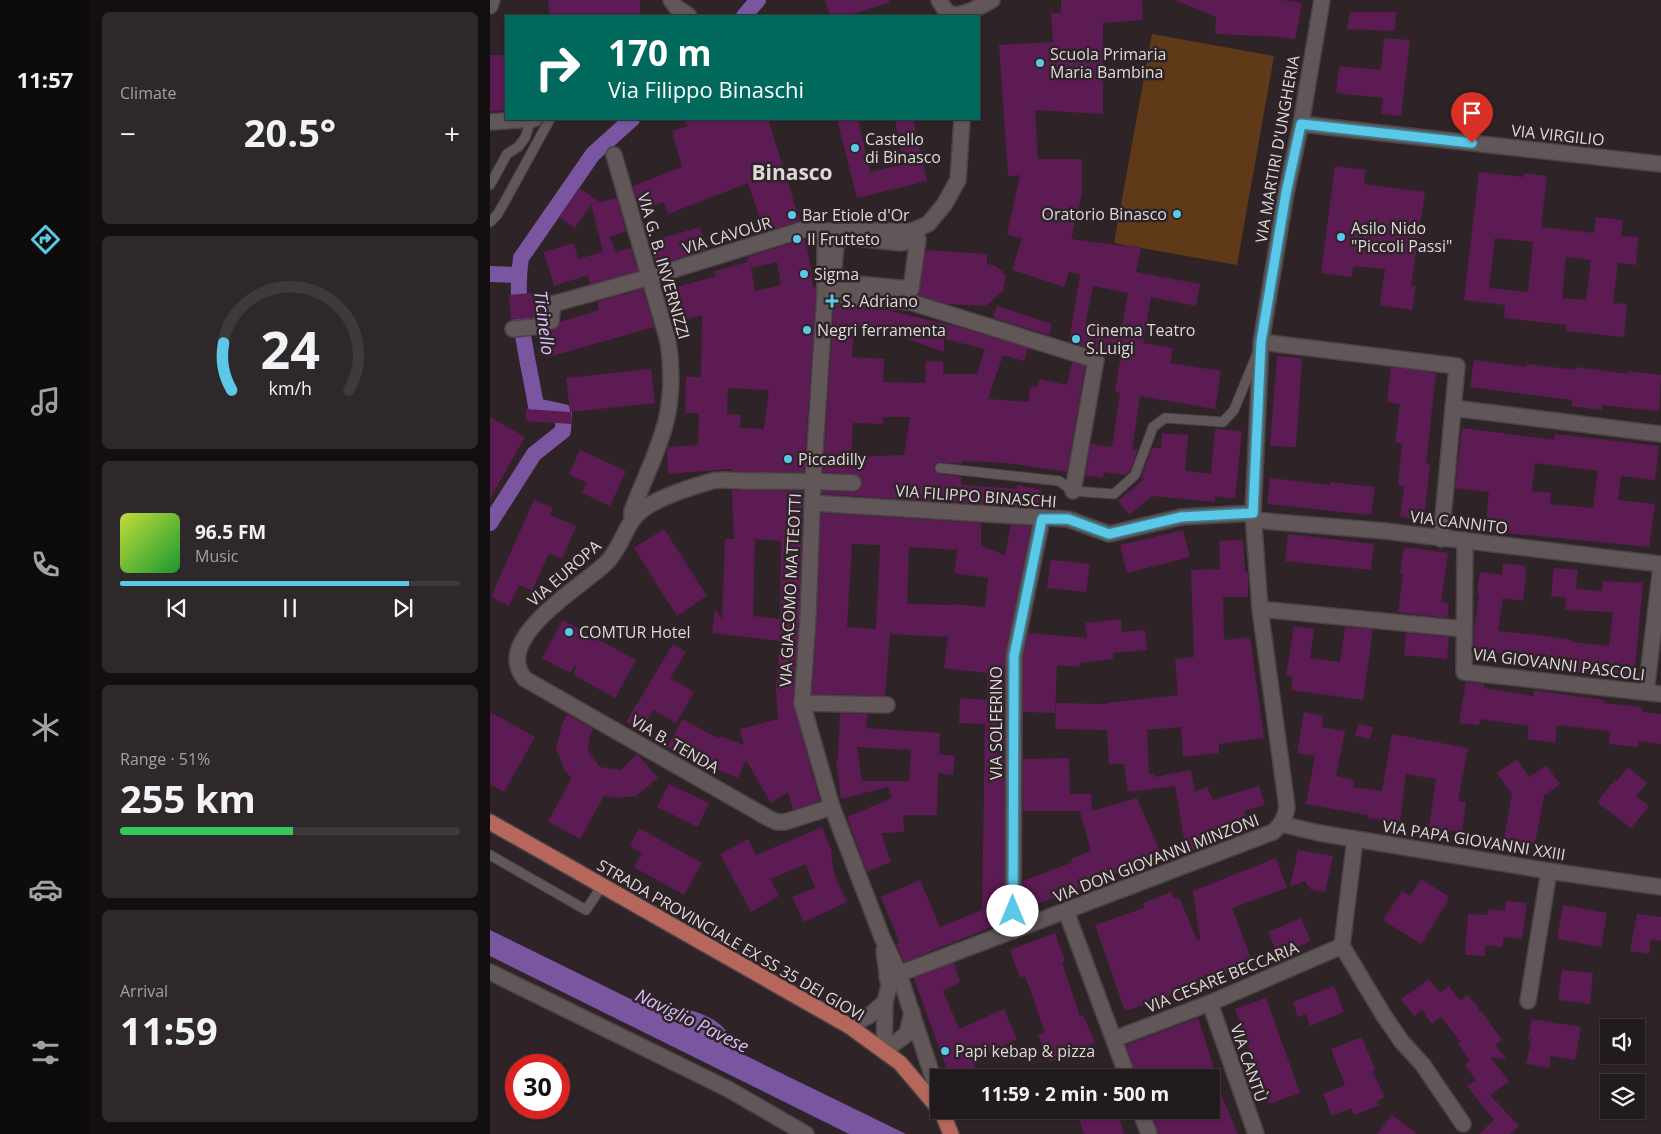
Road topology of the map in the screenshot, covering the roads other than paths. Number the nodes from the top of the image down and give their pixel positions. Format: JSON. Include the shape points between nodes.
{"nodes":[{"id":1,"x":492,"y":0,"type":"edge"},
{"id":2,"x":992,"y":0,"type":"edge"},
{"id":3,"x":1322,"y":0,"type":"edge"},
{"id":4,"x":490,"y":6,"type":"edge"},
{"id":5,"x":675,"y":6,"type":"edge"},
{"id":6,"x":948,"y":12,"type":"edge"},
{"id":7,"x":688,"y":15,"type":"edge"},
{"id":8,"x":518,"y":120,"type":"edge"},
{"id":9,"x":532,"y":120,"type":"edge"},
{"id":10,"x":549,"y":120,"type":"edge"},
{"id":11,"x":962,"y":120,"type":"edge"},
{"id":12,"x":490,"y":122,"type":"edge"},
{"id":13,"x":1301,"y":124,"type":"junction"},
{"id":14,"x":614,"y":155,"type":"dead end"},
{"id":15,"x":1661,"y":164,"type":"edge"},
{"id":16,"x":490,"y":185,"type":"edge"},
{"id":17,"x":490,"y":222,"type":"edge"},
{"id":18,"x":825,"y":231,"type":"junction"},
{"id":19,"x":918,"y":239,"type":"joint"},
{"id":20,"x":650,"y":277,"type":"junction"},
{"id":21,"x":826,"y":294,"type":"junction"},
{"id":22,"x":513,"y":329,"type":"dead end"},
{"id":23,"x":1261,"y":342,"type":"junction"},
{"id":24,"x":1453,"y":408,"type":"junction"},
{"id":25,"x":1661,"y":434,"type":"edge"},
{"id":26,"x":940,"y":468,"type":"dead end"},
{"id":27,"x":647,"y":474,"type":"junction"},
{"id":28,"x":813,"y":481,"type":"junction"},
{"id":29,"x":853,"y":483,"type":"dead end"},
{"id":30,"x":1073,"y":491,"type":"junction"},
{"id":31,"x":670,"y":496,"type":"junction"},
{"id":32,"x":812,"y":503,"type":"junction"},
{"id":33,"x":1253,"y":517,"type":"junction"},
{"id":34,"x":1042,"y":519,"type":"junction"},
{"id":35,"x":632,"y":522,"type":"junction"},
{"id":36,"x":1441,"y":539,"type":"junction"},
{"id":37,"x":1465,"y":540,"type":"junction"},
{"id":38,"x":1661,"y":566,"type":"edge"},
{"id":39,"x":1260,"y":609,"type":"junction"},
{"id":40,"x":1464,"y":629,"type":"junction"},
{"id":41,"x":514,"y":660,"type":"joint"},
{"id":42,"x":1653,"y":693,"type":"edge"},
{"id":43,"x":802,"y":702,"type":"junction"},
{"id":44,"x":887,"y":705,"type":"dead end"},
{"id":45,"x":832,"y":807,"type":"junction"},
{"id":46,"x":490,"y":822,"type":"edge"},
{"id":47,"x":1281,"y":824,"type":"junction"},
{"id":48,"x":1355,"y":839,"type":"junction"},
{"id":49,"x":490,"y":855,"type":"edge"},
{"id":50,"x":1549,"y":871,"type":"junction"},
{"id":51,"x":602,"y":886,"type":"junction"},
{"id":52,"x":1661,"y":887,"type":"edge"},
{"id":53,"x":1066,"y":911,"type":"junction"},
{"id":54,"x":1013,"y":930,"type":"junction"},
{"id":55,"x":1342,"y":946,"type":"junction"},
{"id":56,"x":490,"y":972,"type":"edge"},
{"id":57,"x":893,"y":975,"type":"junction"},
{"id":58,"x":1528,"y":1001,"type":"dead end"},
{"id":59,"x":885,"y":1002,"type":"junction"},
{"id":60,"x":1210,"y":1003,"type":"junction"},
{"id":61,"x":912,"y":1012,"type":"junction"},
{"id":62,"x":849,"y":1026,"type":"junction"},
{"id":63,"x":1114,"y":1040,"type":"junction"},
{"id":64,"x":884,"y":1051,"type":"junction"},
{"id":65,"x":930,"y":1069,"type":"edge"},
{"id":66,"x":1125,"y":1069,"type":"edge"},
{"id":67,"x":930,"y":1098,"type":"edge"},
{"id":68,"x":944,"y":1119,"type":"edge"},
{"id":69,"x":1143,"y":1119,"type":"edge"},
{"id":70,"x":1463,"y":1124,"type":"dead end"},
{"id":71,"x":806,"y":1134,"type":"edge"},
{"id":72,"x":951,"y":1134,"type":"edge"},
{"id":73,"x":1149,"y":1134,"type":"edge"},
{"id":74,"x":1256,"y":1134,"type":"edge"}],
"edges":[{"from":1,"to":4,"type":"street"},
{"from":2,"to":6,"type":"street","via":[[977,9]]},
{"from":3,"to":13,"type":"street","name":"VIA MARTIRI D'UNGHERIA"},
{"from":5,"to":7,"type":"street"},
{"from":8,"to":12,"type":"street"},
{"from":9,"to":16,"type":"lane","via":[[525,138],[507,154]]},
{"from":10,"to":17,"type":"lane","via":[[504,203]]},
{"from":11,"to":18,"type":"street","name":"VIA CAVOUR","via":[[958,180],[944,205],[928,224],[912,231]]},
{"from":13,"to":15,"type":"street","name":"VIA VIRGILIO"},
{"from":13,"to":23,"type":"street","name":"VIA MARTIRI D'UNGHERIA"},
{"from":14,"to":20,"type":"street","name":"VIA G. B. INVERNIZZI"},
{"from":18,"to":20,"type":"street","name":"VIA CAVOUR","via":[[805,228]]},
{"from":18,"to":21,"type":"street","name":"VIA GIACOMO MATTEOTTI"},
{"from":19,"to":19,"type":"street","via":[[901,243],[847,237],[840,240],[836,245],[832,288],[846,291],[846,283],[911,289]]},
{"from":20,"to":22,"type":"street","name":"VIA CAVOUR","via":[[554,304],[551,322]]},
{"from":20,"to":27,"type":"street","name":"VIA G. B. INVERNIZZI","via":[[668,341],[671,382],[667,418]]},
{"from":21,"to":28,"type":"street","name":"VIA GIACOMO MATTEOTTI"},
{"from":21,"to":30,"type":"street","via":[[910,302],[1096,360]]},
{"from":23,"to":24,"type":"street","via":[[1457,366]]},
{"from":23,"to":30,"type":"lane","via":[[1234,410],[1223,422],[1165,418],[1153,426],[1135,475],[1114,494]]},
{"from":23,"to":33,"type":"street","name":"VIA MARTIRI D'UNGHERIA"},
{"from":24,"to":25,"type":"street"},
{"from":24,"to":36,"type":"street"},
{"from":26,"to":30,"type":"lane","via":[[1060,481]]},
{"from":27,"to":31,"type":"street","via":[[655,490]]},
{"from":27,"to":35,"type":"street","name":"VIA G. B. INVERNIZZI","via":[[632,511]]},
{"from":28,"to":29,"type":"street","name":"VIA EUROPA"},
{"from":28,"to":31,"type":"street","name":"VIA EUROPA","via":[[711,481]]},
{"from":28,"to":32,"type":"street","name":"VIA GIACOMO MATTEOTTI"},
{"from":31,"to":35,"type":"street","name":"VIA EUROPA","via":[[646,508]]},
{"from":32,"to":34,"type":"street","name":"VIA FILIPPO BINASCHI"},
{"from":32,"to":43,"type":"street","name":"VIA GIACOMO MATTEOTTI"},
{"from":33,"to":34,"type":"street","name":"VIA FILIPPO BINASCHI","via":[[1181,517],[1109,534],[1068,519]]},
{"from":33,"to":36,"type":"street","name":"VIA CANNITO"},
{"from":33,"to":39,"type":"street","name":"VIA DON GIOVANNI MINZONI"},
{"from":34,"to":54,"type":"street","name":"VIA SOLFERINO","via":[[1014,656]]},
{"from":35,"to":41,"type":"street","name":"VIA EUROPA","via":[[607,563],[529,626],[515,648]]},
{"from":36,"to":37,"type":"street","name":"VIA CANNITO"},
{"from":37,"to":38,"type":"street","name":"VIA CANNITO"},
{"from":37,"to":40,"type":"street","name":"VIA GIOVANNI PASCOLI"},
{"from":38,"to":42,"type":"street"},
{"from":39,"to":40,"type":"street"},
{"from":39,"to":47,"type":"street","name":"VIA DON GIOVANNI MINZONI","via":[[1287,806]]},
{"from":40,"to":42,"type":"street","name":"VIA GIOVANNI PASCOLI","via":[[1464,672]]},
{"from":41,"to":45,"type":"street","name":"VIA B. TENDA","via":[[525,679],[777,822]]},
{"from":43,"to":44,"type":"street"},
{"from":43,"to":45,"type":"street","name":"VIA GIACOMO MATTEOTTI"},
{"from":45,"to":57,"type":"street","name":"VIA GIACOMO MATTEOTTI","via":[[882,937]]},
{"from":46,"to":51,"type":"main road","name":"STRADA PROVINCIALE EX SS 35 DEI GIOVI"},
{"from":47,"to":48,"type":"street","name":"VIA PAPA GIOVANNI XXIII"},
{"from":47,"to":53,"type":"street","name":"VIA DON GIOVANNI MINZONI","via":[[1273,832]]},
{"from":48,"to":50,"type":"street","name":"VIA PAPA GIOVANNI XXIII"},
{"from":48,"to":55,"type":"street"},
{"from":49,"to":51,"type":"lane","via":[[586,910]]},
{"from":50,"to":52,"type":"street","name":"VIA PAPA GIOVANNI XXIII"},
{"from":50,"to":58,"type":"street"},
{"from":51,"to":62,"type":"main road","name":"STRADA PROVINCIALE EX SS 35 DEI GIOVI"},
{"from":53,"to":54,"type":"street","name":"VIA DON GIOVANNI MINZONI"},
{"from":53,"to":63,"type":"street"},
{"from":54,"to":57,"type":"street","name":"VIA DON GIOVANNI MINZONI"},
{"from":55,"to":60,"type":"street","name":"VIA CESARE BECCARIA"},
{"from":55,"to":70,"type":"street","via":[[1384,1016]]},
{"from":56,"to":71,"type":"street","via":[[728,1090]]},
{"from":57,"to":59,"type":"street","name":"VIA GIACOMO MATTEOTTI"},
{"from":57,"to":61,"type":"street","name":"VIA GIACOMO MATTEOTTI"},
{"from":59,"to":62,"type":"street"},
{"from":59,"to":64,"type":"street","name":"VIA GIACOMO MATTEOTTI"},
{"from":60,"to":63,"type":"street","name":"VIA CESARE BECCARIA"},
{"from":60,"to":74,"type":"street","name":"VIA CANTÙ"},
{"from":61,"to":64,"type":"street","via":[[907,1034]]},
{"from":61,"to":65,"type":"street","name":"VIA GIACOMO MATTEOTTI"},
{"from":62,"to":64,"type":"main road","name":"STRADA PROVINCIALE EX SS 35 DEI GIOVI"},
{"from":63,"to":66,"type":"street"},
{"from":64,"to":67,"type":"main road","name":"STRADA PROVINCIALE EX SS 35 DEI GIOVI","via":[[900,1063]]},
{"from":68,"to":72,"type":"main road","name":"STRADA PROVINCIALE EX SS 35 DEI GIOVI"},
{"from":69,"to":73,"type":"street"}]}
